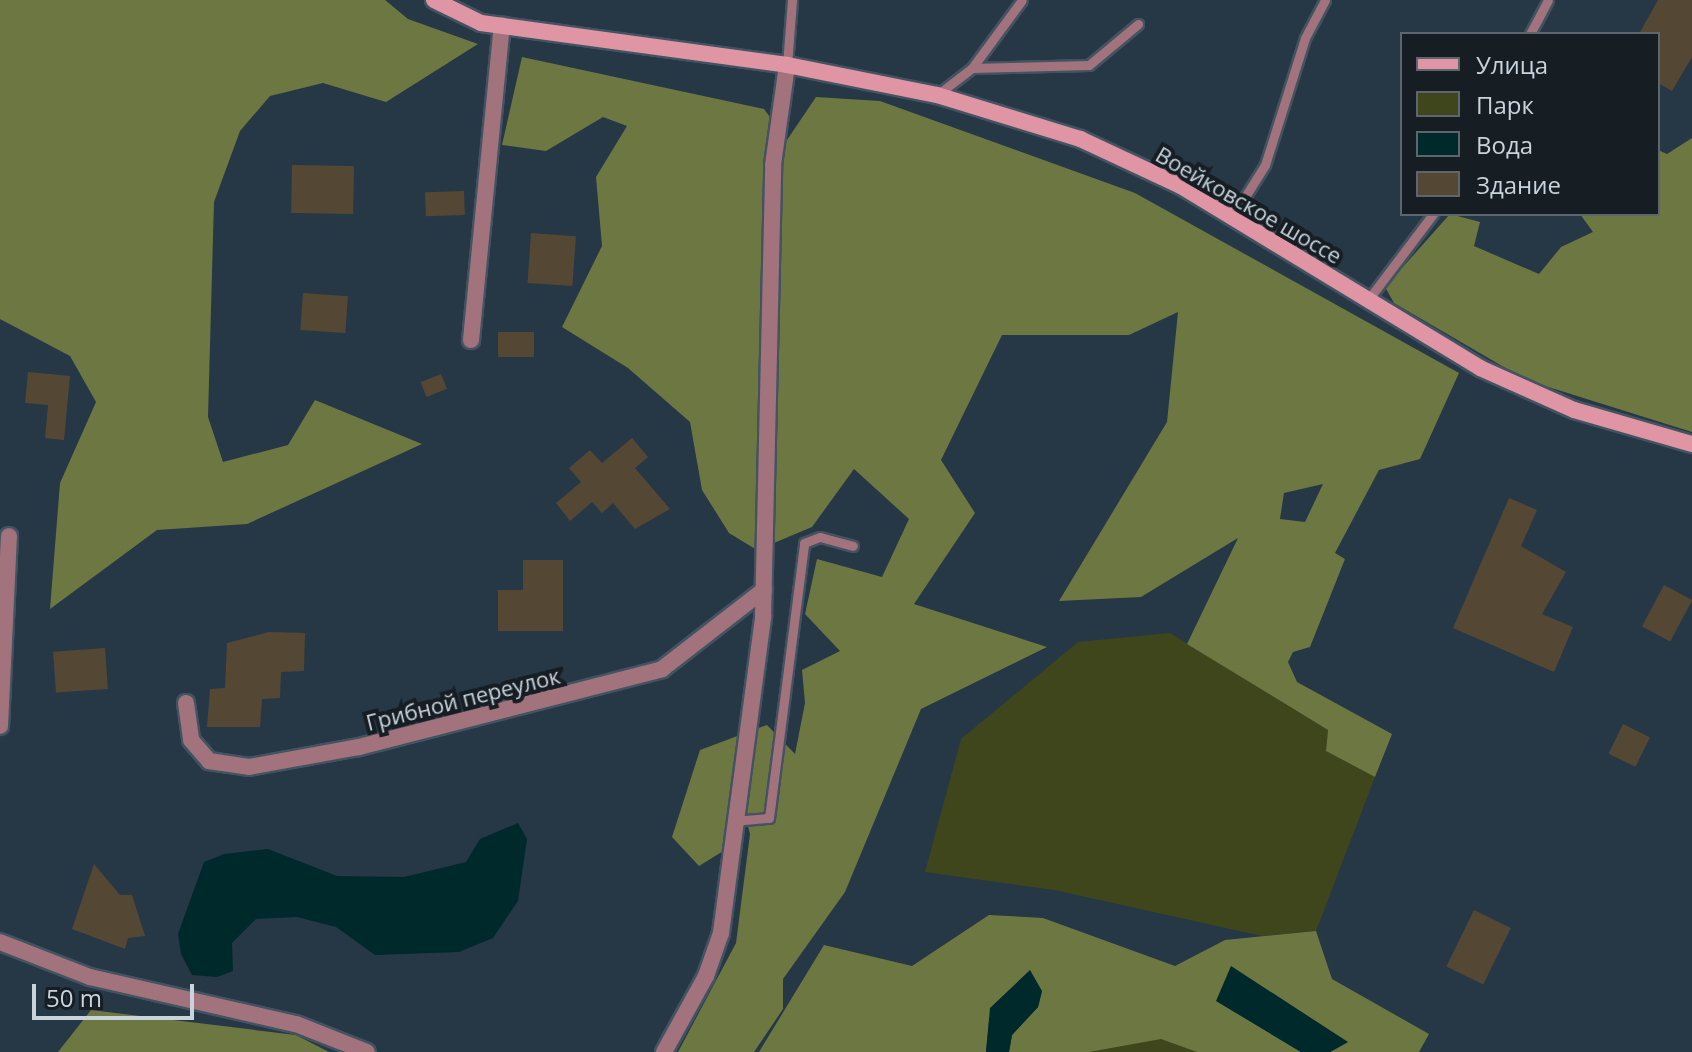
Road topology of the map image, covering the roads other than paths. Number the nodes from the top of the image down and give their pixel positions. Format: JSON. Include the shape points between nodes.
{"nodes":[{"id":1,"x":434,"y":0,"type":"edge"},
{"id":2,"x":792,"y":0,"type":"edge"},
{"id":3,"x":1022,"y":0,"type":"edge"},
{"id":4,"x":1325,"y":0,"type":"edge"},
{"id":5,"x":1548,"y":0,"type":"edge"},
{"id":6,"x":1138,"y":24,"type":"dead end"},
{"id":7,"x":502,"y":26,"type":"junction"},
{"id":8,"x":1531,"y":32,"type":"edge"},
{"id":9,"x":787,"y":65,"type":"junction"},
{"id":10,"x":972,"y":68,"type":"junction"},
{"id":11,"x":937,"y":95,"type":"junction"},
{"id":12,"x":1233,"y":216,"type":"junction"},
{"id":13,"x":1431,"y":216,"type":"edge"},
{"id":14,"x":1368,"y":300,"type":"junction"},
{"id":15,"x":471,"y":340,"type":"dead end"},
{"id":16,"x":1692,"y":444,"type":"edge"},
{"id":17,"x":9,"y":536,"type":"dead end"},
{"id":18,"x":853,"y":546,"type":"dead end"},
{"id":19,"x":764,"y":590,"type":"junction"},
{"id":20,"x":186,"y":703,"type":"dead end"},
{"id":21,"x":0,"y":726,"type":"edge"},
{"id":22,"x":732,"y":821,"type":"junction"},
{"id":23,"x":0,"y":942,"type":"edge"},
{"id":24,"x":367,"y":1052,"type":"edge"},
{"id":25,"x":664,"y":1052,"type":"edge"}],
"edges":[{"from":1,"to":7,"type":"street","name":"Воейковское шоссе"},
{"from":2,"to":9,"type":"lane"},
{"from":3,"to":10,"type":"lane"},
{"from":4,"to":12,"type":"lane","via":[[1305,38],[1265,165]]},
{"from":5,"to":8,"type":"lane"},
{"from":6,"to":10,"type":"lane","via":[[1089,65]]},
{"from":7,"to":9,"type":"street","name":"Воейковское шоссе"},
{"from":7,"to":15,"type":"street"},
{"from":9,"to":11,"type":"street","name":"Воейковское шоссе"},
{"from":9,"to":19,"type":"street","via":[[773,165]]},
{"from":10,"to":11,"type":"lane"},
{"from":11,"to":12,"type":"street","name":"Воейковское шоссе","via":[[1080,139]]},
{"from":12,"to":14,"type":"street","name":"Воейковское шоссе"},
{"from":13,"to":14,"type":"lane"},
{"from":14,"to":16,"type":"street","name":"Воейковское шоссе","via":[[1480,368],[1574,410]]},
{"from":17,"to":21,"type":"street"},
{"from":18,"to":22,"type":"lane","via":[[820,537],[804,543],[769,818]]},
{"from":19,"to":20,"type":"street","name":"Грибной переулок","via":[[662,669],[359,747],[249,767],[209,761],[191,740]]},
{"from":19,"to":22,"type":"street"},
{"from":22,"to":25,"type":"street","via":[[721,933],[706,976]]},
{"from":23,"to":24,"type":"street","via":[[90,977],[296,1024]]}]}
